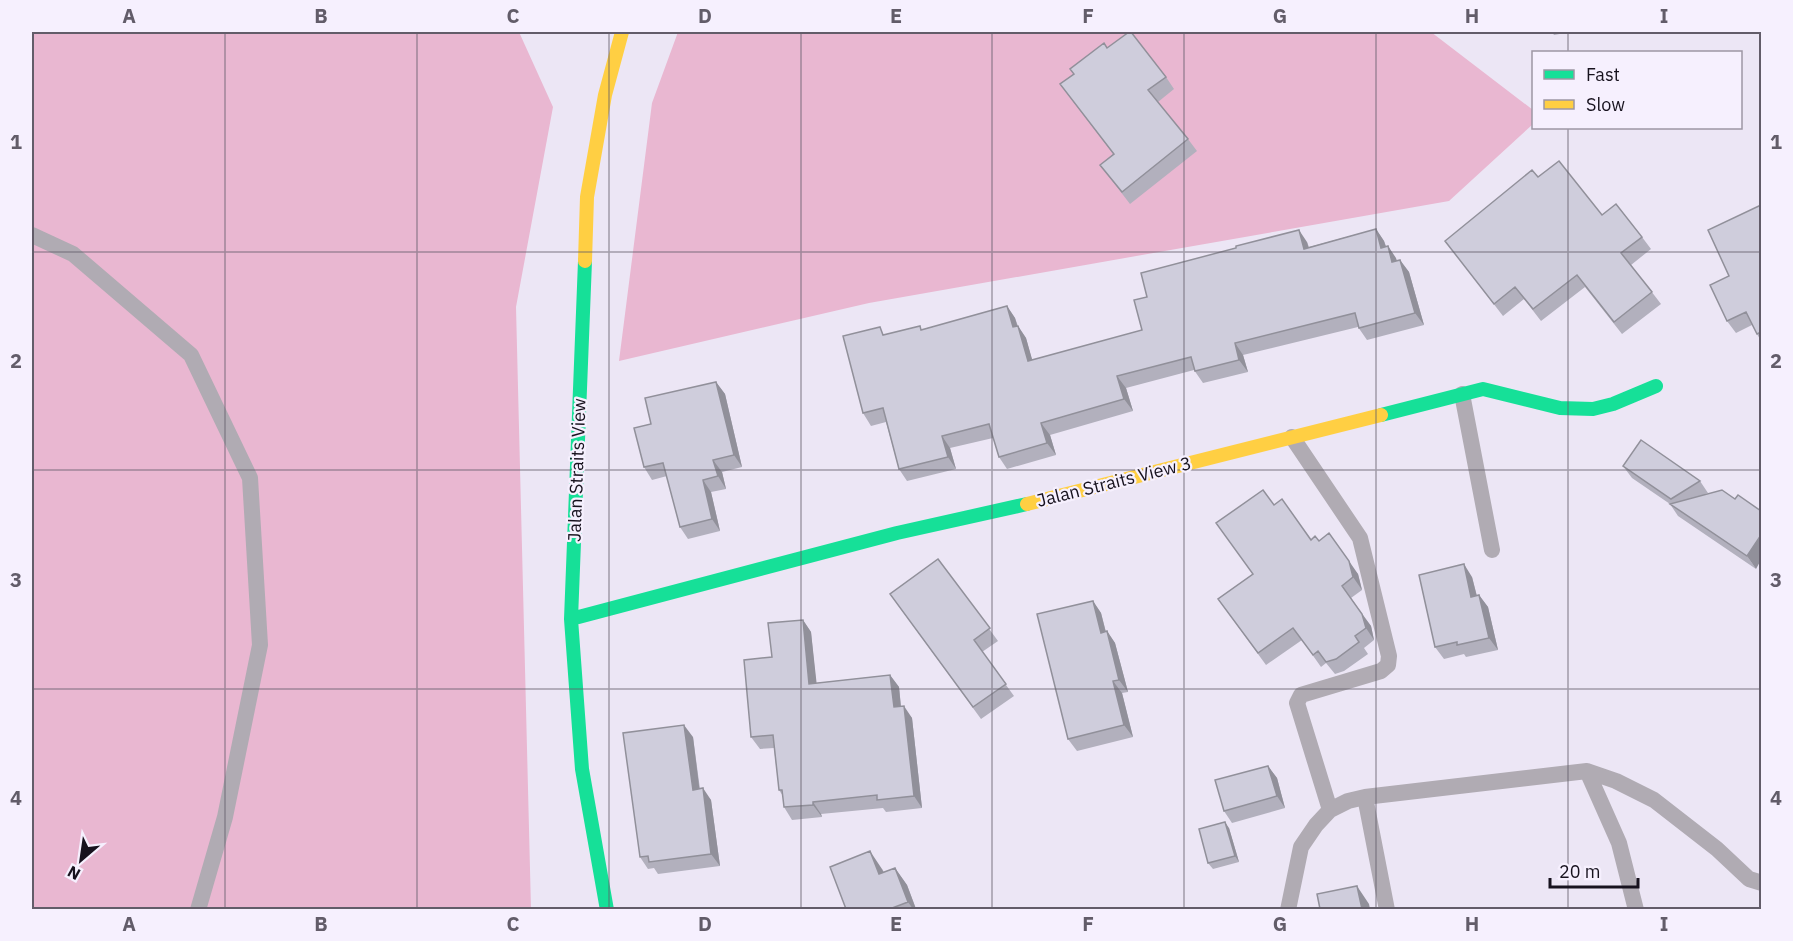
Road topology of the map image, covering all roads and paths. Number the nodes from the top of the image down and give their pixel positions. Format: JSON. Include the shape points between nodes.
{"nodes":[{"id":1,"x":622,"y":32,"type":"edge"},
{"id":2,"x":32,"y":235,"type":"edge"},
{"id":3,"x":1656,"y":386,"type":"dead end"},
{"id":4,"x":1462,"y":394,"type":"junction"},
{"id":5,"x":1292,"y":437,"type":"junction"},
{"id":6,"x":1492,"y":550,"type":"dead end"},
{"id":7,"x":571,"y":619,"type":"junction"},
{"id":8,"x":1587,"y":771,"type":"junction"},
{"id":9,"x":1365,"y":797,"type":"junction"},
{"id":10,"x":1330,"y":810,"type":"junction"},
{"id":11,"x":1761,"y":882,"type":"edge"},
{"id":12,"x":198,"y":909,"type":"edge"},
{"id":13,"x":607,"y":909,"type":"edge"},
{"id":14,"x":1288,"y":909,"type":"edge"},
{"id":15,"x":1387,"y":909,"type":"edge"},
{"id":16,"x":1636,"y":909,"type":"edge"}],
"edges":[{"from":1,"to":7,"type":"street","name":"Jalan Straits View","via":[[604,94],[587,197]]},
{"from":2,"to":12,"type":"lane","via":[[73,254],[191,355],[250,478],[260,645],[225,817]]},
{"from":3,"to":4,"type":"street","name":"Jalan Straits View 3","via":[[1593,409],[1560,408],[1483,389]]},
{"from":4,"to":5,"type":"street","name":"Jalan Straits View 3"},
{"from":4,"to":6,"type":"lane"},
{"from":5,"to":7,"type":"street","name":"Jalan Straits View 3","via":[[897,533]]},
{"from":5,"to":10,"type":"lane","via":[[1360,538],[1389,656],[1388,665],[1381,671],[1301,695],[1297,703]]},
{"from":7,"to":13,"type":"street","name":"Jalan Straits View","via":[[582,769]]},
{"from":8,"to":9,"type":"lane"},
{"from":8,"to":11,"type":"lane","via":[[1654,800],[1749,879]]},
{"from":8,"to":16,"type":"lane","via":[[1619,843]]},
{"from":9,"to":10,"type":"lane"},
{"from":9,"to":15,"type":"lane"},
{"from":10,"to":14,"type":"lane","via":[[1301,847]]}]}
